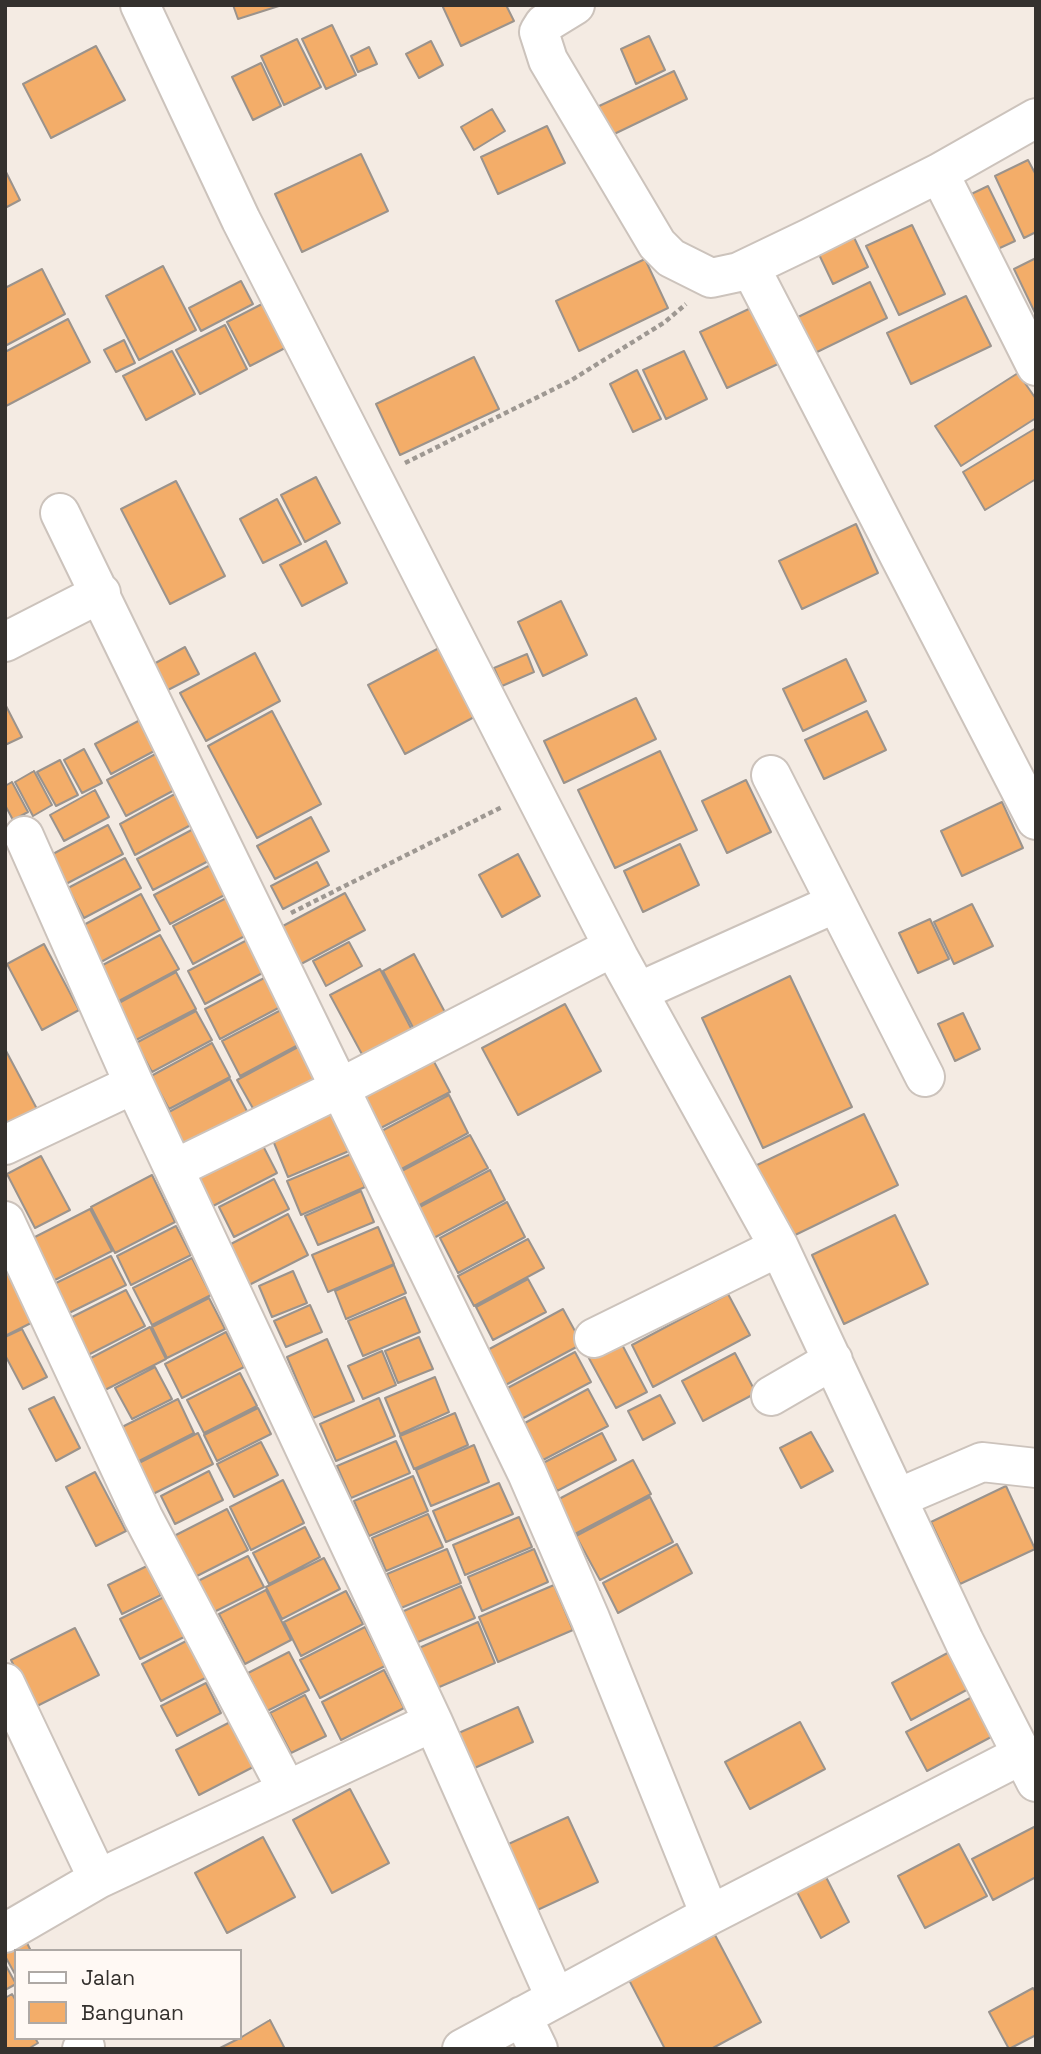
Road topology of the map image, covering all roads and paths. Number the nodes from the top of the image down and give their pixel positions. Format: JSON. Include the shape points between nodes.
{"nodes":[{"id":1,"x":140,"y":5,"type":"edge"},
{"id":2,"x":575,"y":5,"type":"edge"},
{"id":3,"x":1036,"y":118,"type":"edge"},
{"id":4,"x":939,"y":173,"type":"junction"},
{"id":5,"x":733,"y":273,"type":"junction"},
{"id":6,"x":1036,"y":366,"type":"edge"},
{"id":7,"x":373,"y":479,"type":"junction"},
{"id":8,"x":60,"y":513,"type":"dead end"},
{"id":9,"x":101,"y":593,"type":"junction"},
{"id":10,"x":5,"y":642,"type":"edge"},
{"id":11,"x":771,"y":775,"type":"dead end"},
{"id":12,"x":533,"y":791,"type":"junction"},
{"id":13,"x":1036,"y":820,"type":"edge"},
{"id":14,"x":24,"y":836,"type":"dead end"},
{"id":15,"x":836,"y":903,"type":"junction"},
{"id":16,"x":262,"y":928,"type":"junction"},
{"id":17,"x":614,"y":947,"type":"junction"},
{"id":18,"x":638,"y":992,"type":"junction"},
{"id":19,"x":925,"y":1077,"type":"dead end"},
{"id":20,"x":134,"y":1084,"type":"junction"},
{"id":21,"x":340,"y":1088,"type":"junction"},
{"id":22,"x":5,"y":1145,"type":"edge"},
{"id":23,"x":174,"y":1169,"type":"junction"},
{"id":24,"x":5,"y":1221,"type":"edge"},
{"id":25,"x":779,"y":1247,"type":"junction"},
{"id":26,"x":594,"y":1338,"type":"dead end"},
{"id":27,"x":833,"y":1360,"type":"junction"},
{"id":28,"x":771,"y":1396,"type":"dead end"},
{"id":29,"x":1036,"y":1468,"type":"edge"},
{"id":30,"x":898,"y":1498,"type":"junction"},
{"id":31,"x":5,"y":1683,"type":"edge"},
{"id":32,"x":433,"y":1722,"type":"junction"},
{"id":33,"x":1029,"y":1769,"type":"edge"},
{"id":34,"x":287,"y":1790,"type":"junction"},
{"id":35,"x":98,"y":1879,"type":"junction"},
{"id":36,"x":710,"y":1915,"type":"junction"},
{"id":37,"x":5,"y":1933,"type":"edge"},
{"id":38,"x":555,"y":1997,"type":"junction"},
{"id":39,"x":530,"y":2033,"type":"edge"},
{"id":40,"x":462,"y":2049,"type":"edge"}],
"edges":[{"from":1,"to":7,"type":"street","via":[[241,220]]},
{"from":2,"to":5,"type":"street","via":[[539,32],[548,60],[657,244],[671,258]]},
{"from":3,"to":4,"type":"street"},
{"from":4,"to":5,"type":"street"},
{"from":4,"to":6,"type":"street"},
{"from":5,"to":7,"type":"path","via":[[570,381]]},
{"from":5,"to":13,"type":"street"},
{"from":7,"to":12,"type":"street"},
{"from":8,"to":9,"type":"street"},
{"from":9,"to":10,"type":"street"},
{"from":9,"to":16,"type":"street"},
{"from":11,"to":15,"type":"street"},
{"from":12,"to":16,"type":"path"},
{"from":12,"to":17,"type":"street"},
{"from":14,"to":20,"type":"street"},
{"from":15,"to":18,"type":"street"},
{"from":15,"to":19,"type":"street"},
{"from":16,"to":21,"type":"street"},
{"from":17,"to":18,"type":"street"},
{"from":17,"to":21,"type":"street"},
{"from":18,"to":25,"type":"street"},
{"from":20,"to":22,"type":"street"},
{"from":20,"to":23,"type":"street"},
{"from":21,"to":23,"type":"street"},
{"from":21,"to":36,"type":"street","via":[[527,1472]]},
{"from":23,"to":32,"type":"street"},
{"from":24,"to":34,"type":"street","via":[[143,1517]]},
{"from":25,"to":26,"type":"street"},
{"from":25,"to":27,"type":"street"},
{"from":27,"to":28,"type":"street"},
{"from":27,"to":30,"type":"street"},
{"from":29,"to":30,"type":"street","via":[[982,1462]]},
{"from":30,"to":33,"type":"street"},
{"from":31,"to":35,"type":"street"},
{"from":32,"to":34,"type":"street"},
{"from":32,"to":38,"type":"street"},
{"from":33,"to":36,"type":"street"},
{"from":34,"to":35,"type":"street"},
{"from":35,"to":37,"type":"street"},
{"from":36,"to":38,"type":"street"},
{"from":38,"to":39,"type":"street"},
{"from":39,"to":40,"type":"street"}]}
